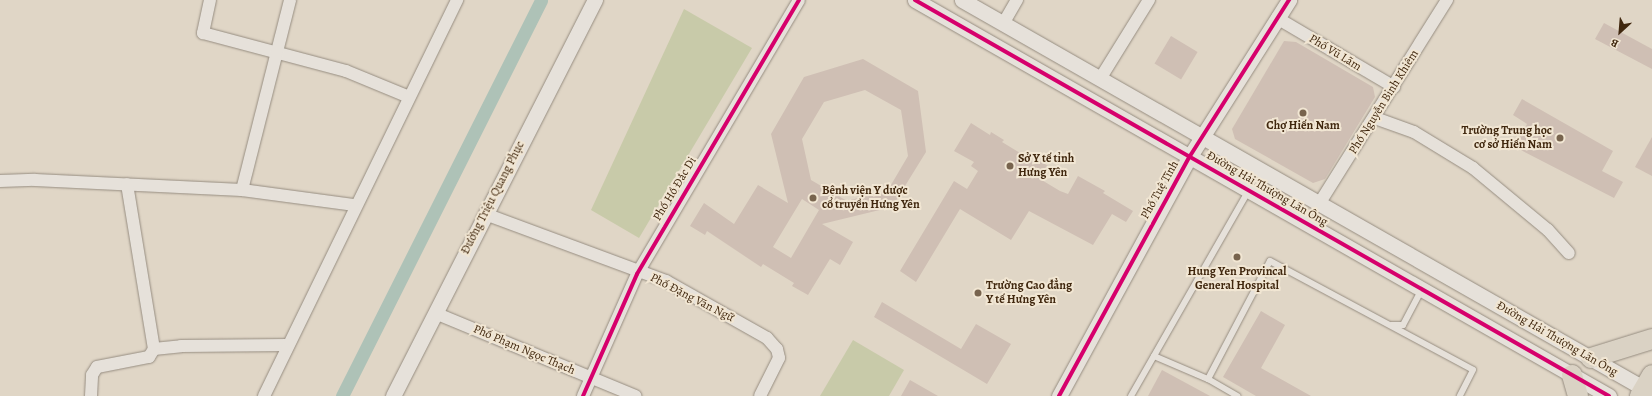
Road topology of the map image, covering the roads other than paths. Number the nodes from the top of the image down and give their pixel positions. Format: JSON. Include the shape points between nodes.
{"nodes":[{"id":1,"x":210,"y":0,"type":"edge"},
{"id":2,"x":290,"y":0,"type":"edge"},
{"id":3,"x":457,"y":0,"type":"edge"},
{"id":4,"x":595,"y":0,"type":"edge"},
{"id":5,"x":798,"y":0,"type":"edge"},
{"id":6,"x":915,"y":0,"type":"edge"},
{"id":7,"x":962,"y":0,"type":"edge"},
{"id":8,"x":1017,"y":0,"type":"edge"},
{"id":9,"x":1149,"y":0,"type":"edge"},
{"id":10,"x":1289,"y":0,"type":"edge"},
{"id":11,"x":1447,"y":0,"type":"edge"},
{"id":12,"x":1277,"y":18,"type":"junction"},
{"id":13,"x":1003,"y":24,"type":"junction"},
{"id":14,"x":277,"y":52,"type":"junction"},
{"id":15,"x":1100,"y":79,"type":"junction"},
{"id":16,"x":1394,"y":87,"type":"junction"},
{"id":17,"x":409,"y":97,"type":"junction"},
{"id":18,"x":1375,"y":118,"type":"junction"},
{"id":19,"x":1202,"y":138,"type":"junction"},
{"id":20,"x":1190,"y":156,"type":"junction"},
{"id":21,"x":0,"y":181,"type":"edge"},
{"id":22,"x":127,"y":184,"type":"junction"},
{"id":23,"x":242,"y":190,"type":"junction"},
{"id":24,"x":1248,"y":190,"type":"junction"},
{"id":25,"x":1319,"y":204,"type":"junction"},
{"id":26,"x":355,"y":205,"type":"junction"},
{"id":27,"x":485,"y":214,"type":"junction"},
{"id":28,"x":1569,"y":253,"type":"dead end"},
{"id":29,"x":1432,"y":268,"type":"junction"},
{"id":30,"x":639,"y":271,"type":"junction"},
{"id":31,"x":1422,"y":289,"type":"junction"},
{"id":32,"x":434,"y":313,"type":"junction"},
{"id":33,"x":1390,"y":326,"type":"junction"},
{"id":34,"x":1652,"y":339,"type":"edge"},
{"id":35,"x":287,"y":345,"type":"junction"},
{"id":36,"x":154,"y":349,"type":"junction"},
{"id":37,"x":1154,"y":356,"type":"junction"},
{"id":38,"x":1591,"y":358,"type":"junction"},
{"id":39,"x":1572,"y":375,"type":"junction"},
{"id":40,"x":591,"y":378,"type":"junction"},
{"id":41,"x":1208,"y":379,"type":"junction"},
{"id":42,"x":1647,"y":388,"type":"edge"},
{"id":43,"x":91,"y":396,"type":"edge"},
{"id":44,"x":264,"y":396,"type":"edge"},
{"id":45,"x":393,"y":396,"type":"edge"},
{"id":46,"x":583,"y":396,"type":"edge"},
{"id":47,"x":635,"y":396,"type":"edge"},
{"id":48,"x":760,"y":396,"type":"edge"},
{"id":49,"x":1059,"y":396,"type":"edge"},
{"id":50,"x":1131,"y":396,"type":"edge"},
{"id":51,"x":1238,"y":396,"type":"edge"},
{"id":52,"x":1460,"y":396,"type":"edge"},
{"id":53,"x":1578,"y":396,"type":"edge"},
{"id":54,"x":1609,"y":396,"type":"edge"}],
"edges":[{"from":1,"to":14,"type":"street","via":[[202,33]]},
{"from":2,"to":14,"type":"street"},
{"from":3,"to":17,"type":"street"},
{"from":4,"to":27,"type":"street","name":"Đường Triệu Quang Phục"},
{"from":5,"to":30,"type":"street","name":"Phố Hồ Đắc Di"},
{"from":6,"to":20,"type":"street","name":"Đường Hải Thượng Lãn Ông"},
{"from":7,"to":13,"type":"street","name":"Đường Hải Thượng Lãn Ông"},
{"from":8,"to":13,"type":"street"},
{"from":9,"to":15,"type":"street"},
{"from":10,"to":12,"type":"street","name":"Phố Tuệ Tĩnh"},
{"from":11,"to":16,"type":"street","name":"Phố Nguyễn Bỉnh Khiêm"},
{"from":12,"to":16,"type":"street","name":"Phố Vũ Lãm"},
{"from":12,"to":19,"type":"street","name":"Phố Tuệ Tĩnh"},
{"from":13,"to":15,"type":"street","name":"Đường Hải Thượng Lãn Ông"},
{"from":14,"to":17,"type":"street","via":[[346,71]]},
{"from":14,"to":23,"type":"street"},
{"from":15,"to":19,"type":"street","name":"Đường Hải Thượng Lãn Ông"},
{"from":16,"to":18,"type":"street","name":"Phố Nguyễn Bỉnh Khiêm"},
{"from":17,"to":26,"type":"street"},
{"from":18,"to":25,"type":"street","name":"Phố Nguyễn Bỉnh Khiêm"},
{"from":18,"to":28,"type":"street","via":[[1414,132],[1473,168],[1548,230]]},
{"from":19,"to":20,"type":"street","name":"Phố Tuệ Tĩnh"},
{"from":19,"to":25,"type":"street","name":"Đường Hải Thượng Lãn Ông"},
{"from":20,"to":24,"type":"street","name":"Đường Hải Thượng Lãn Ông"},
{"from":20,"to":49,"type":"street","name":"Phố Tuệ Tĩnh"},
{"from":21,"to":22,"type":"street"},
{"from":22,"to":23,"type":"street"},
{"from":22,"to":36,"type":"street"},
{"from":23,"to":26,"type":"street"},
{"from":24,"to":31,"type":"street","name":"Đường Hải Thượng Lãn Ông"},
{"from":24,"to":37,"type":"lane"},
{"from":25,"to":29,"type":"street","name":"Đường Hải Thượng Lãn Ông"},
{"from":26,"to":35,"type":"street"},
{"from":27,"to":30,"type":"street","name":"Phố Đặng Văn Ngữ"},
{"from":27,"to":32,"type":"street","name":"Đường Triệu Quang Phục"},
{"from":29,"to":31,"type":"street"},
{"from":29,"to":38,"type":"street","name":"Đường Hải Thượng Lãn Ông"},
{"from":30,"to":40,"type":"street","name":"Phố Hồ Đắc Di"},
{"from":30,"to":48,"type":"street","name":"Phố Đặng Văn Ngữ","via":[[666,281],[773,343],[779,358]]},
{"from":31,"to":33,"type":"lane","via":[[1403,325]]},
{"from":31,"to":39,"type":"street","name":"Đường Hải Thượng Lãn Ông"},
{"from":32,"to":40,"type":"street","name":"Phố Phạm Ngọc Thạch"},
{"from":32,"to":45,"type":"street","name":"Đường Triệu Quang Phục"},
{"from":33,"to":41,"type":"lane","via":[[1270,261]]},
{"from":33,"to":52,"type":"lane","via":[[1473,370]]},
{"from":34,"to":38,"type":"highway"},
{"from":35,"to":36,"type":"street","via":[[181,346]]},
{"from":35,"to":44,"type":"street"},
{"from":36,"to":43,"type":"street","via":[[149,357],[97,367],[92,375]]},
{"from":37,"to":41,"type":"lane"},
{"from":37,"to":50,"type":"lane"},
{"from":38,"to":42,"type":"street","name":"Đường Hải Thượng Lãn Ông"},
{"from":39,"to":53,"type":"highway"},
{"from":39,"to":54,"type":"street","name":"Đường Hải Thượng Lãn Ông"},
{"from":40,"to":46,"type":"street","name":"Phố Hồ Đắc Di"},
{"from":40,"to":47,"type":"street","name":"Phố Phạm Ngọc Thạch"},
{"from":41,"to":51,"type":"lane"}]}
